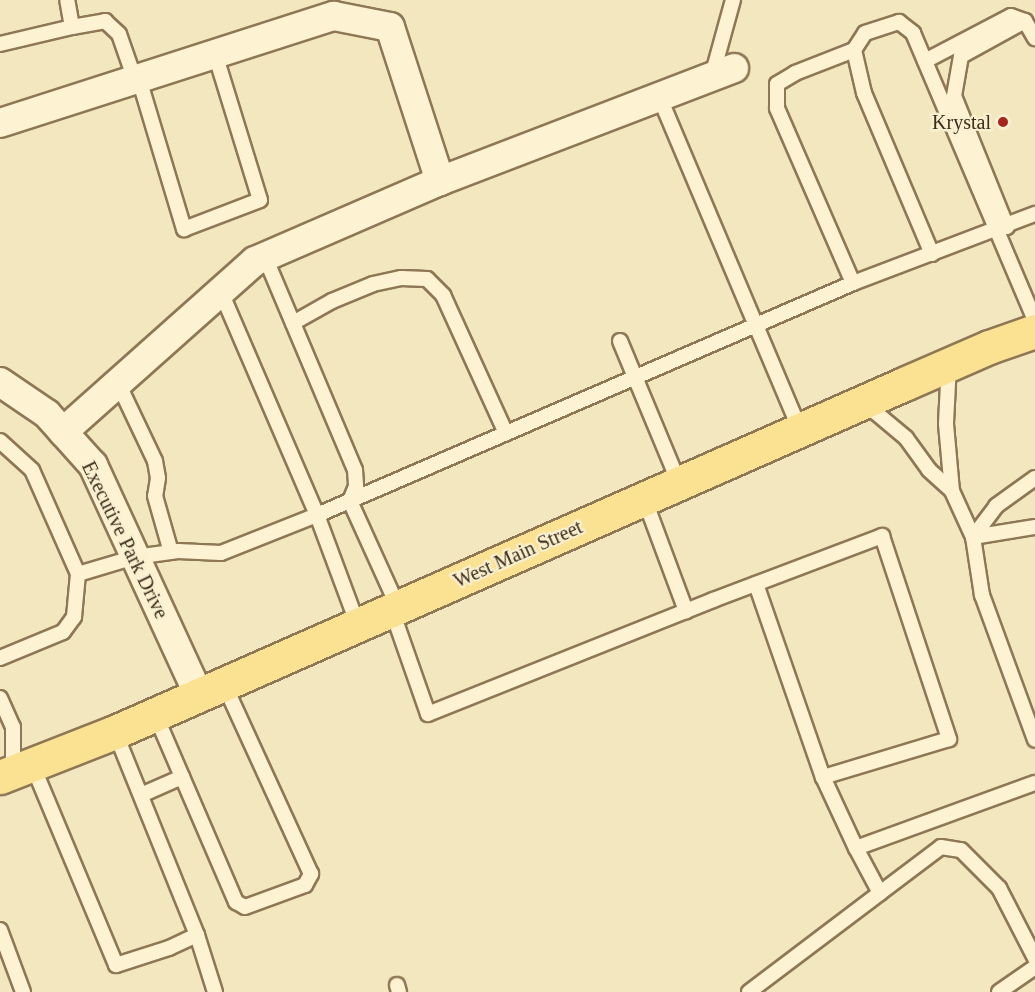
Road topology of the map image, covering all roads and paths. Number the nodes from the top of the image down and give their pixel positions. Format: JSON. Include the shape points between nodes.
{"nodes":[{"id":1,"x":67,"y":0,"type":"edge"},
{"id":2,"x":733,"y":0,"type":"edge"},
{"id":3,"x":1025,"y":21,"type":"junction"},
{"id":4,"x":72,"y":27,"type":"junction"},
{"id":5,"x":1035,"y":38,"type":"edge"},
{"id":6,"x":0,"y":44,"type":"edge"},
{"id":7,"x":854,"y":50,"type":"junction"},
{"id":8,"x":215,"y":54,"type":"junction"},
{"id":9,"x":925,"y":61,"type":"junction"},
{"id":10,"x":723,"y":72,"type":"joint"},
{"id":11,"x":137,"y":79,"type":"junction"},
{"id":12,"x":659,"y":96,"type":"junction"},
{"id":13,"x":0,"y":123,"type":"edge"},
{"id":14,"x":440,"y":181,"type":"junction"},
{"id":15,"x":1035,"y":214,"type":"edge"},
{"id":16,"x":1002,"y":229,"type":"junction"},
{"id":17,"x":932,"y":254,"type":"junction"},
{"id":18,"x":265,"y":257,"type":"junction"},
{"id":19,"x":853,"y":283,"type":"junction"},
{"id":20,"x":221,"y":292,"type":"junction"},
{"id":21,"x":1035,"y":321,"type":"edge"},
{"id":22,"x":293,"y":323,"type":"junction"},
{"id":23,"x":754,"y":326,"type":"junction"},
{"id":24,"x":1035,"y":331,"type":"edge"},
{"id":25,"x":620,"y":341,"type":"dead end"},
{"id":26,"x":949,"y":364,"type":"junction"},
{"id":27,"x":634,"y":378,"type":"junction"},
{"id":28,"x":0,"y":382,"type":"edge"},
{"id":29,"x":118,"y":383,"type":"junction"},
{"id":30,"x":863,"y":402,"type":"junction"},
{"id":31,"x":800,"y":430,"type":"junction"},
{"id":32,"x":63,"y":432,"type":"junction"},
{"id":33,"x":506,"y":433,"type":"junction"},
{"id":34,"x":0,"y":441,"type":"edge"},
{"id":35,"x":1035,"y":478,"type":"edge"},
{"id":36,"x":679,"y":483,"type":"junction"},
{"id":37,"x":952,"y":491,"type":"junction"},
{"id":38,"x":644,"y":498,"type":"junction"},
{"id":39,"x":350,"y":501,"type":"junction"},
{"id":40,"x":317,"y":516,"type":"junction"},
{"id":41,"x":1035,"y":527,"type":"edge"},
{"id":42,"x":973,"y":537,"type":"junction"},
{"id":43,"x":171,"y":552,"type":"junction"},
{"id":44,"x":135,"y":557,"type":"junction"},
{"id":45,"x":78,"y":574,"type":"junction"},
{"id":46,"x":756,"y":584,"type":"junction"},
{"id":47,"x":395,"y":608,"type":"junction"},
{"id":48,"x":686,"y":611,"type":"junction"},
{"id":49,"x":358,"y":625,"type":"junction"},
{"id":50,"x":0,"y":658,"type":"edge"},
{"id":51,"x":212,"y":689,"type":"junction"},
{"id":52,"x":0,"y":698,"type":"edge"},
{"id":53,"x":155,"y":714,"type":"junction"},
{"id":54,"x":115,"y":732,"type":"junction"},
{"id":55,"x":1035,"y":740,"type":"edge"},
{"id":56,"x":11,"y":769,"type":"edge"},
{"id":57,"x":182,"y":777,"type":"junction"},
{"id":58,"x":823,"y":777,"type":"junction"},
{"id":59,"x":1035,"y":783,"type":"edge"},
{"id":60,"x":141,"y":795,"type":"junction"},
{"id":61,"x":856,"y":848,"type":"junction"},
{"id":62,"x":880,"y":893,"type":"junction"},
{"id":63,"x":0,"y":930,"type":"edge"},
{"id":64,"x":197,"y":935,"type":"junction"},
{"id":65,"x":1035,"y":958,"type":"edge"},
{"id":66,"x":1035,"y":967,"type":"edge"},
{"id":67,"x":23,"y":992,"type":"edge"},
{"id":68,"x":215,"y":992,"type":"edge"},
{"id":69,"x":749,"y":992,"type":"edge"},
{"id":70,"x":999,"y":992,"type":"edge"}],
"edges":[{"from":1,"to":4,"type":"lane"},
{"from":2,"to":10,"type":"lane"},
{"from":3,"to":5,"type":"lane"},
{"from":3,"to":9,"type":"lane","via":[[1011,15]]},
{"from":3,"to":16,"type":"lane","via":[[961,56],[954,96]]},
{"from":4,"to":6,"type":"lane"},
{"from":4,"to":11,"type":"lane","via":[[105,21],[119,34]]},
{"from":7,"to":9,"type":"lane","via":[[865,33],[899,22],[913,33]]},
{"from":7,"to":17,"type":"lane","via":[[864,93]]},
{"from":7,"to":19,"type":"lane","via":[[777,84],[777,108]]},
{"from":8,"to":11,"type":"street"},
{"from":8,"to":11,"type":"lane","via":[[260,200],[184,229]]},
{"from":8,"to":14,"type":"street","via":[[334,16],[390,27]]},
{"from":9,"to":16,"type":"lane"},
{"from":10,"to":12,"type":"street"},
{"from":11,"to":13,"type":"street"},
{"from":12,"to":14,"type":"street"},
{"from":12,"to":23,"type":"lane"},
{"from":14,"to":18,"type":"street"},
{"from":15,"to":16,"type":"lane"},
{"from":16,"to":17,"type":"lane"},
{"from":16,"to":21,"type":"lane"},
{"from":17,"to":19,"type":"lane"},
{"from":18,"to":20,"type":"street","via":[[255,261]]},
{"from":18,"to":22,"type":"lane"},
{"from":19,"to":23,"type":"lane"},
{"from":20,"to":29,"type":"street"},
{"from":20,"to":40,"type":"lane"},
{"from":22,"to":33,"type":"lane","via":[[373,284],[401,278],[427,279],[444,295]]},
{"from":22,"to":39,"type":"lane","via":[[355,470],[356,486]]},
{"from":23,"to":27,"type":"lane"},
{"from":23,"to":31,"type":"lane"},
{"from":24,"to":26,"type":"main road","name":"West Main Street"},
{"from":25,"to":27,"type":"lane"},
{"from":26,"to":30,"type":"main road","name":"West Main Street"},
{"from":26,"to":37,"type":"lane","via":[[946,424]]},
{"from":27,"to":33,"type":"lane"},
{"from":27,"to":36,"type":"lane"},
{"from":28,"to":32,"type":"street","name":"Executive Park Drive","via":[[46,414]]},
{"from":29,"to":32,"type":"street"},
{"from":29,"to":43,"type":"lane","via":[[155,461],[155,496]]},
{"from":30,"to":31,"type":"main road","name":"West Main Street"},
{"from":30,"to":37,"type":"lane","via":[[906,438],[929,470]]},
{"from":31,"to":36,"type":"main road","name":"West Main Street"},
{"from":32,"to":44,"type":"street","name":"Executive Park Drive","via":[[93,465]]},
{"from":33,"to":39,"type":"lane"},
{"from":34,"to":45,"type":"lane","via":[[32,470]]},
{"from":35,"to":42,"type":"lane","via":[[996,506]]},
{"from":36,"to":38,"type":"main road","name":"West Main Street"},
{"from":37,"to":42,"type":"lane"},
{"from":38,"to":47,"type":"main road","name":"West Main Street"},
{"from":38,"to":48,"type":"lane"},
{"from":39,"to":40,"type":"lane"},
{"from":39,"to":47,"type":"lane"},
{"from":40,"to":43,"type":"lane","via":[[221,553]]},
{"from":40,"to":49,"type":"lane"},
{"from":41,"to":42,"type":"lane"},
{"from":42,"to":55,"type":"lane","via":[[982,595]]},
{"from":43,"to":44,"type":"lane"},
{"from":44,"to":45,"type":"lane"},
{"from":44,"to":51,"type":"street","name":"Executive Park Drive"},
{"from":45,"to":50,"type":"lane","via":[[74,617],[63,632]]},
{"from":46,"to":48,"type":"lane"},
{"from":46,"to":58,"type":"lane"},
{"from":46,"to":58,"type":"lane","via":[[882,536],[949,739]]},
{"from":47,"to":48,"type":"lane","via":[[428,714]]},
{"from":47,"to":49,"type":"main road","name":"West Main Street"},
{"from":49,"to":51,"type":"main road","name":"West Main Street"},
{"from":51,"to":53,"type":"main road","name":"West Main Street"},
{"from":51,"to":57,"type":"lane","via":[[311,874],[305,885],[245,907],[236,902]]},
{"from":52,"to":56,"type":"lane","via":[[13,727]]},
{"from":53,"to":54,"type":"main road","name":"West Main Street"},
{"from":53,"to":57,"type":"lane"},
{"from":54,"to":56,"type":"main road","name":"West Main Street"},
{"from":54,"to":60,"type":"lane"},
{"from":56,"to":64,"type":"lane","via":[[116,965]]},
{"from":57,"to":60,"type":"lane"},
{"from":58,"to":61,"type":"lane"},
{"from":59,"to":61,"type":"lane"},
{"from":60,"to":64,"type":"lane"},
{"from":61,"to":62,"type":"lane"},
{"from":62,"to":65,"type":"lane","via":[[941,847],[961,850],[999,888]]},
{"from":62,"to":69,"type":"lane"},
{"from":63,"to":67,"type":"lane"},
{"from":64,"to":68,"type":"lane"},
{"from":66,"to":70,"type":"lane"}]}
